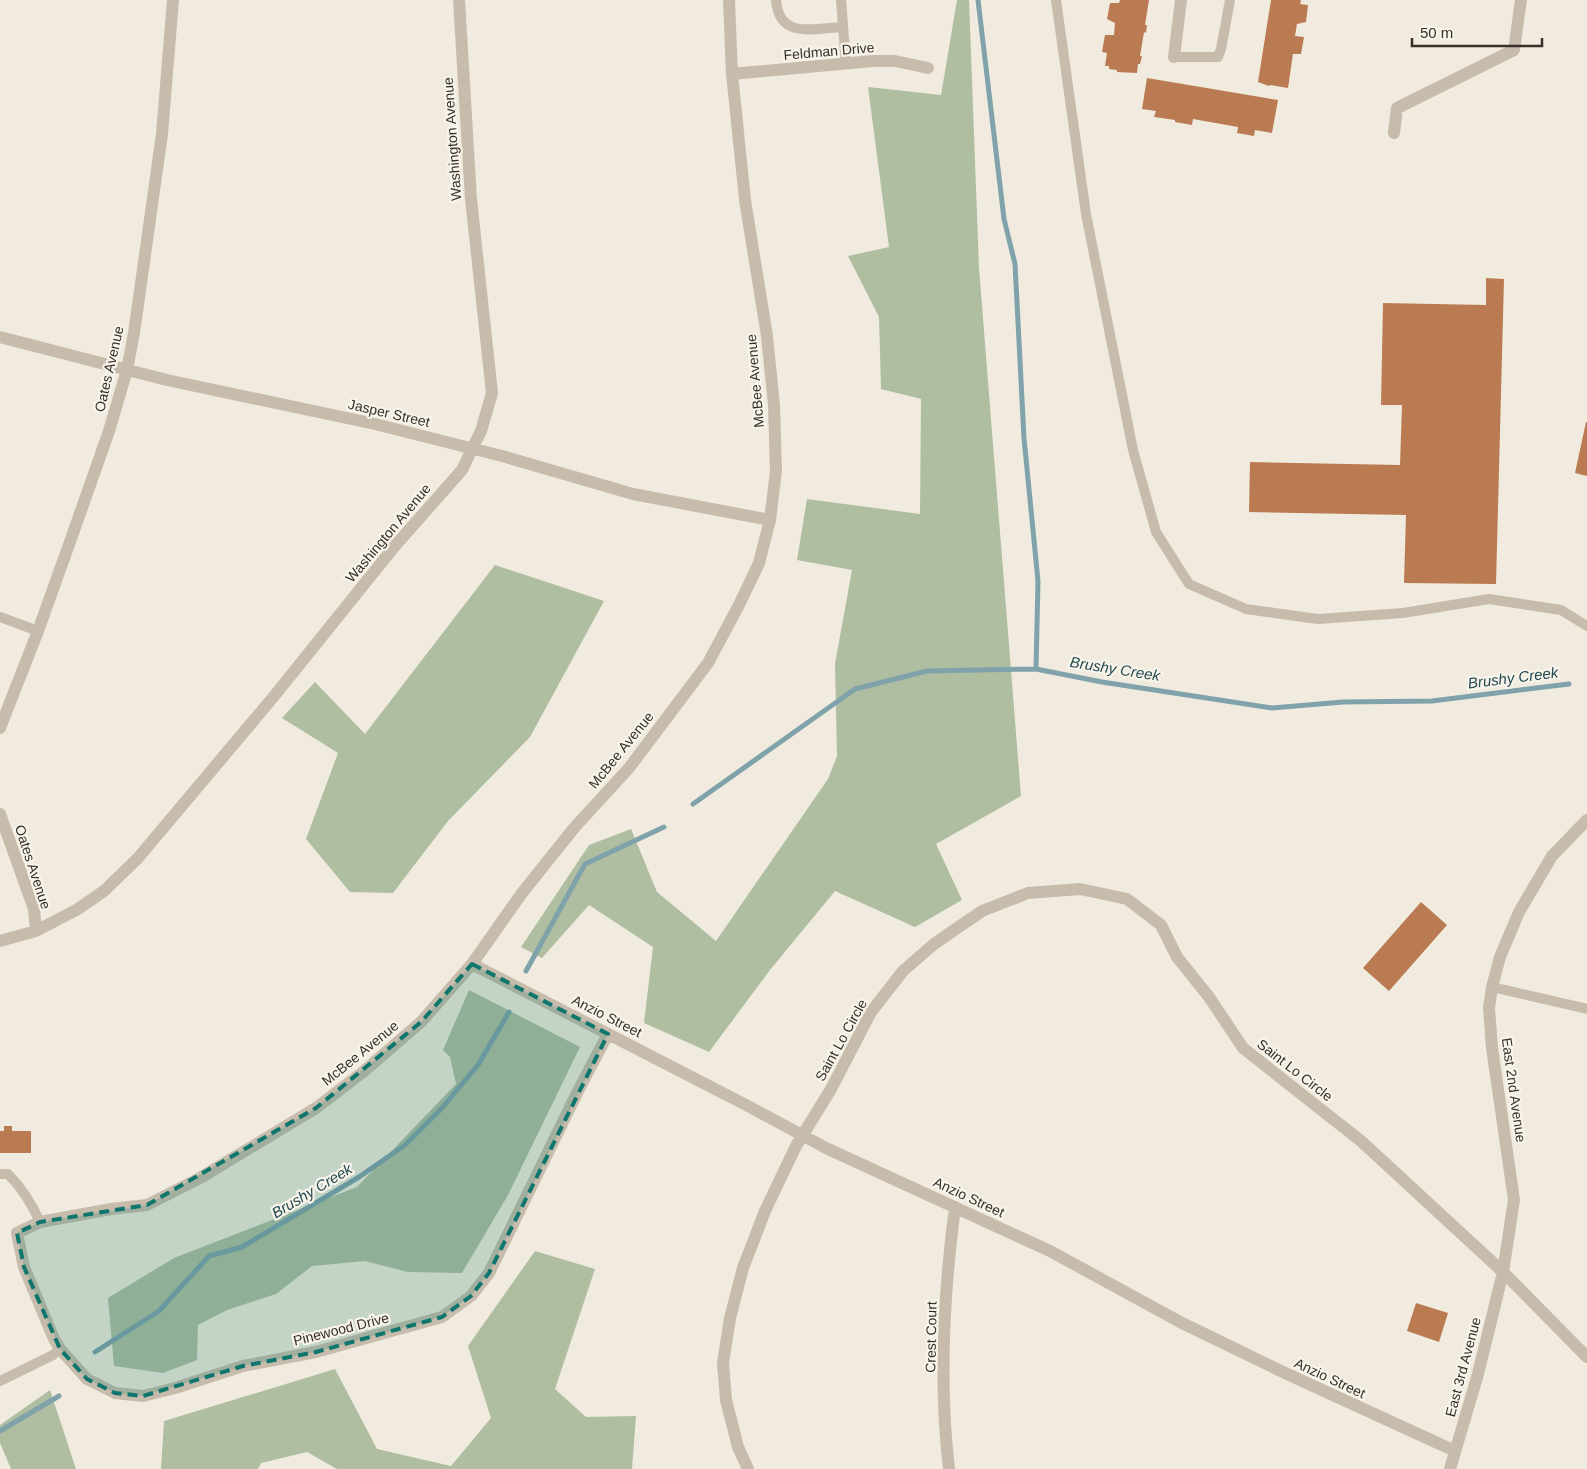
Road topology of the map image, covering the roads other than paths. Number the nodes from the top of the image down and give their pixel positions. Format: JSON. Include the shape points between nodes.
{"nodes":[{"id":1,"x":173,"y":0,"type":"edge"},
{"id":2,"x":459,"y":0,"type":"edge"},
{"id":3,"x":729,"y":0,"type":"edge"},
{"id":4,"x":776,"y":0,"type":"edge"},
{"id":5,"x":840,"y":0,"type":"edge"},
{"id":6,"x":1056,"y":0,"type":"edge"},
{"id":7,"x":1181,"y":0,"type":"edge"},
{"id":8,"x":1230,"y":0,"type":"edge"},
{"id":9,"x":1521,"y":0,"type":"edge"},
{"id":10,"x":843,"y":27,"type":"junction"},
{"id":11,"x":1174,"y":57,"type":"joint"},
{"id":12,"x":846,"y":64,"type":"junction"},
{"id":13,"x":928,"y":68,"type":"dead end"},
{"id":14,"x":732,"y":74,"type":"junction"},
{"id":15,"x":1394,"y":133,"type":"dead end"},
{"id":16,"x":0,"y":337,"type":"edge"},
{"id":17,"x":127,"y":370,"type":"junction"},
{"id":18,"x":472,"y":449,"type":"junction"},
{"id":19,"x":770,"y":520,"type":"junction"},
{"id":20,"x":0,"y":617,"type":"edge"},
{"id":21,"x":1587,"y":626,"type":"edge"},
{"id":22,"x":38,"y":631,"type":"junction"},
{"id":23,"x":0,"y":728,"type":"edge"},
{"id":24,"x":0,"y":814,"type":"edge"},
{"id":25,"x":1587,"y":820,"type":"edge"},
{"id":26,"x":36,"y":931,"type":"junction"},
{"id":27,"x":0,"y":941,"type":"edge"},
{"id":28,"x":472,"y":964,"type":"junction"},
{"id":29,"x":1492,"y":987,"type":"junction"},
{"id":30,"x":1587,"y":1009,"type":"edge"},
{"id":31,"x":608,"y":1034,"type":"junction"},
{"id":32,"x":802,"y":1135,"type":"junction"},
{"id":33,"x":0,"y":1174,"type":"edge"},
{"id":34,"x":955,"y":1207,"type":"junction"},
{"id":35,"x":40,"y":1222,"type":"junction"},
{"id":36,"x":17,"y":1233,"type":"joint"},
{"id":37,"x":1503,"y":1272,"type":"junction"},
{"id":38,"x":60,"y":1349,"type":"junction"},
{"id":39,"x":1586,"y":1354,"type":"edge"},
{"id":40,"x":0,"y":1381,"type":"edge"},
{"id":41,"x":1455,"y":1451,"type":"junction"},
{"id":42,"x":748,"y":1469,"type":"edge"},
{"id":43,"x":949,"y":1469,"type":"edge"},
{"id":44,"x":1450,"y":1469,"type":"edge"}],
"edges":[{"from":1,"to":17,"type":"street","name":"Oates Avenue","via":[[162,134]]},
{"from":2,"to":18,"type":"street","name":"Washington Avenue","via":[[471,199],[492,393]]},
{"from":3,"to":14,"type":"street","name":"McBee Avenue"},
{"from":4,"to":10,"type":"lane","via":[[784,24],[791,28]]},
{"from":5,"to":10,"type":"lane"},
{"from":6,"to":21,"type":"lane","via":[[1086,214],[1133,450],[1156,532],[1189,584],[1246,609],[1318,619],[1403,613],[1490,599],[1561,610]]},
{"from":7,"to":11,"type":"street"},
{"from":8,"to":11,"type":"lane","via":[[1218,57]]},
{"from":9,"to":15,"type":"street","via":[[1514,50],[1397,108]]},
{"from":10,"to":12,"type":"lane"},
{"from":12,"to":13,"type":"street","name":"Feldman Drive","via":[[895,61]]},
{"from":12,"to":14,"type":"street","name":"Feldman Drive"},
{"from":14,"to":19,"type":"street","name":"McBee Avenue","via":[[744,200],[767,336],[774,405],[776,471]]},
{"from":16,"to":17,"type":"street","name":"Jasper Street"},
{"from":17,"to":18,"type":"street","name":"Jasper Street","via":[[375,424]]},
{"from":17,"to":22,"type":"street","name":"Oates Avenue","via":[[109,431]]},
{"from":18,"to":19,"type":"street","name":"Jasper Street","via":[[633,494]]},
{"from":18,"to":26,"type":"street","name":"Washington Avenue","via":[[462,470],[394,547],[138,858],[104,891]]},
{"from":19,"to":28,"type":"street","name":"McBee Avenue","via":[[759,562],[708,663],[628,768],[522,893]]},
{"from":20,"to":22,"type":"lane"},
{"from":22,"to":23,"type":"street","name":"Oates Avenue"},
{"from":24,"to":26,"type":"street","name":"Oates Avenue","via":[[34,909]]},
{"from":25,"to":29,"type":"street","name":"East 2nd Avenue","via":[[1552,856],[1519,912]]},
{"from":26,"to":27,"type":"street","name":"Washington Avenue"},
{"from":28,"to":31,"type":"street","name":"Anzio Street"},
{"from":28,"to":35,"type":"street","name":"McBee Avenue","via":[[421,1022],[363,1072],[316,1108],[200,1178],[147,1204]]},
{"from":29,"to":30,"type":"lane"},
{"from":29,"to":37,"type":"street","name":"East 2nd Avenue","via":[[1489,1008],[1492,1048],[1514,1200]]},
{"from":31,"to":32,"type":"street","name":"Anzio Street"},
{"from":31,"to":38,"type":"street","name":"Pinewood Drive","via":[[489,1273],[471,1296],[442,1317],[316,1352],[243,1366],[143,1396],[115,1393],[87,1379]]},
{"from":32,"to":34,"type":"street","name":"Anzio Street"},
{"from":32,"to":37,"type":"street","name":"Saint Lo Circle","via":[[831,1089],[871,1012],[903,971],[934,944],[982,911],[1028,893],[1080,888],[1126,899],[1161,925],[1177,957],[1243,1048],[1361,1141]]},
{"from":32,"to":42,"type":"street","name":"Saint Lo Circle","via":[[765,1211],[743,1268],[722,1363],[726,1400],[738,1447]]},
{"from":33,"to":35,"type":"lane","via":[[8,1174],[20,1186]]},
{"from":34,"to":41,"type":"street","name":"Anzio Street","via":[[1050,1251],[1182,1323],[1285,1374]]},
{"from":34,"to":43,"type":"street","name":"Crest Court","via":[[948,1264],[945,1343],[945,1430]]},
{"from":35,"to":36,"type":"street","name":"McBee Avenue"},
{"from":36,"to":38,"type":"street","name":"Pinewood Drive","via":[[24,1267]]},
{"from":37,"to":39,"type":"street"},
{"from":37,"to":41,"type":"street","name":"East 3rd Avenue"},
{"from":38,"to":40,"type":"lane"},
{"from":41,"to":44,"type":"street","name":"East 3rd Avenue"}]}
